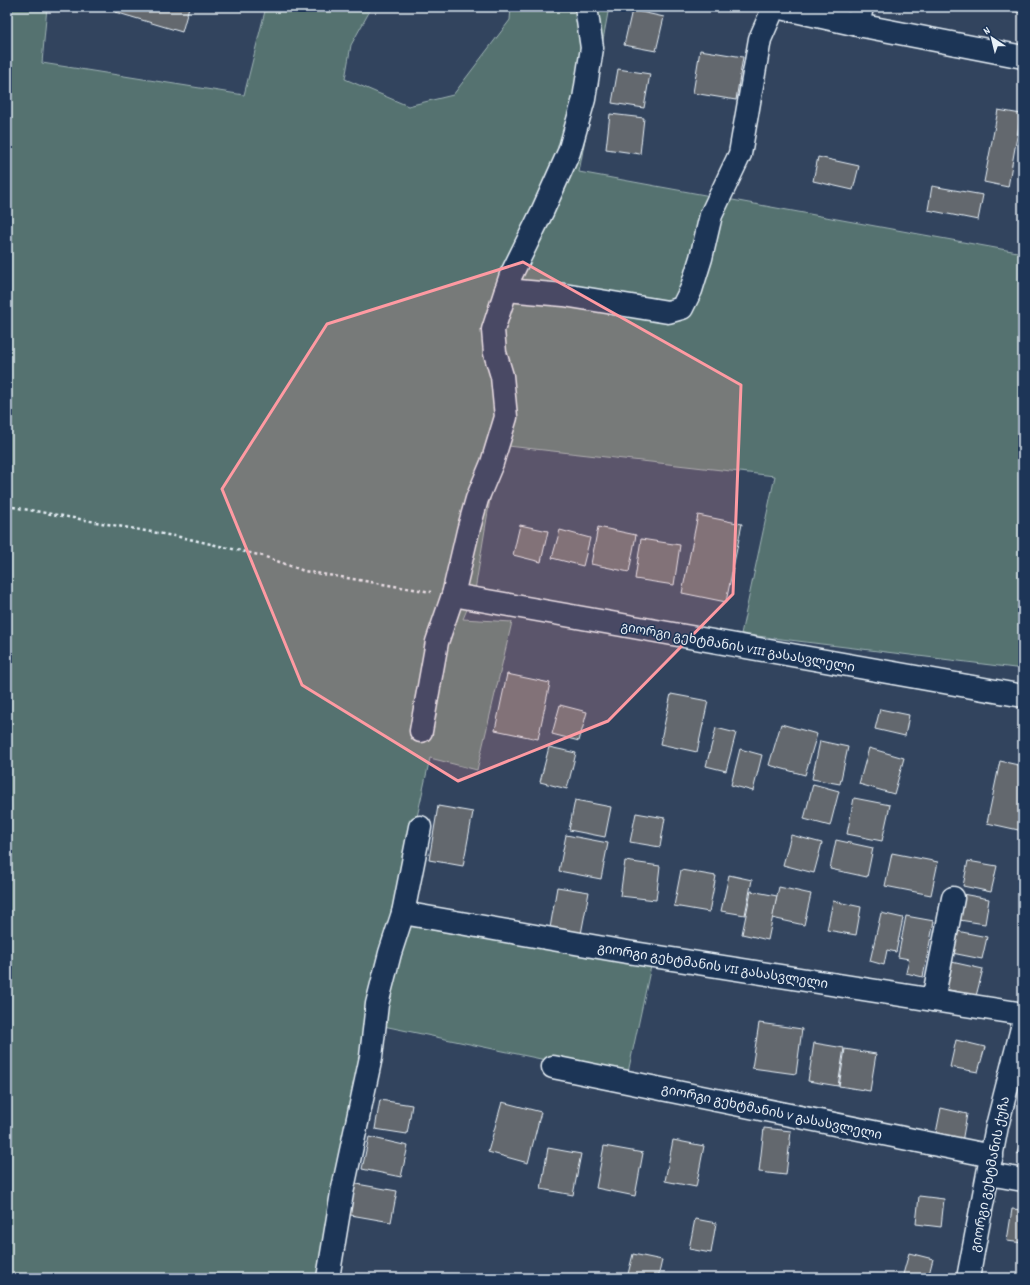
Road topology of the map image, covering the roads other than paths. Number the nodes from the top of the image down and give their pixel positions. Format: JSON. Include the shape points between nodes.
{"nodes":[{"id":1,"x":586,"y":7,"type":"edge"},
{"id":2,"x":774,"y":7,"type":"edge"},
{"id":3,"x":777,"y":7,"type":"edge"},
{"id":4,"x":860,"y":16,"type":"edge"},
{"id":5,"x":1023,"y":57,"type":"edge"},
{"id":6,"x":506,"y":290,"type":"junction"},
{"id":7,"x":453,"y":596,"type":"junction"},
{"id":8,"x":1023,"y":696,"type":"edge"},
{"id":9,"x":421,"y":731,"type":"dead end"},
{"id":10,"x":420,"y":827,"type":"dead end"},
{"id":11,"x":953,"y":898,"type":"dead end"},
{"id":12,"x":403,"y":913,"type":"junction"},
{"id":13,"x":933,"y":1000,"type":"junction"},
{"id":14,"x":1023,"y":1014,"type":"edge"},
{"id":15,"x":1022,"y":1035,"type":"edge"},
{"id":16,"x":553,"y":1067,"type":"dead end"},
{"id":17,"x":990,"y":1165,"type":"junction"},
{"id":18,"x":1023,"y":1180,"type":"edge"},
{"id":19,"x":328,"y":1278,"type":"edge"},
{"id":20,"x":968,"y":1278,"type":"edge"}],
"edges":[{"from":1,"to":6,"type":"street","via":[[592,48],[584,98],[569,152]]},
{"from":2,"to":6,"type":"street","via":[[760,39],[740,154],[711,215],[701,258],[691,290],[682,308],[668,312]]},
{"from":3,"to":4,"type":"street"},
{"from":4,"to":5,"type":"street"},
{"from":6,"to":7,"type":"street","via":[[493,330],[495,354],[502,376],[506,417],[468,531]]},
{"from":7,"to":8,"type":"street","name":"გიორგი გეხტმანის VIII გასასვლელი"},
{"from":7,"to":9,"type":"street","via":[[437,642]]},
{"from":10,"to":12,"type":"street"},
{"from":11,"to":13,"type":"street"},
{"from":12,"to":13,"type":"street","name":"გიორგი გეხტმანის VII გასასვლელი","via":[[621,951]]},
{"from":12,"to":19,"type":"street","via":[[377,1004],[371,1057],[342,1194]]},
{"from":13,"to":14,"type":"street","name":"გიორგი გეხტმანის VII გასასვლელი"},
{"from":15,"to":17,"type":"street","name":"გიორგი გეხტმანის ქუჩა","via":[[997,1126]]},
{"from":16,"to":17,"type":"street","name":"გიორგი გეხტმანის V გასასვლელი"},
{"from":17,"to":18,"type":"street","name":"გიორგი გეხტმანის V გასასვლელი"},
{"from":17,"to":20,"type":"street","name":"გიორგი გეხტმანის ქუჩა"}]}
